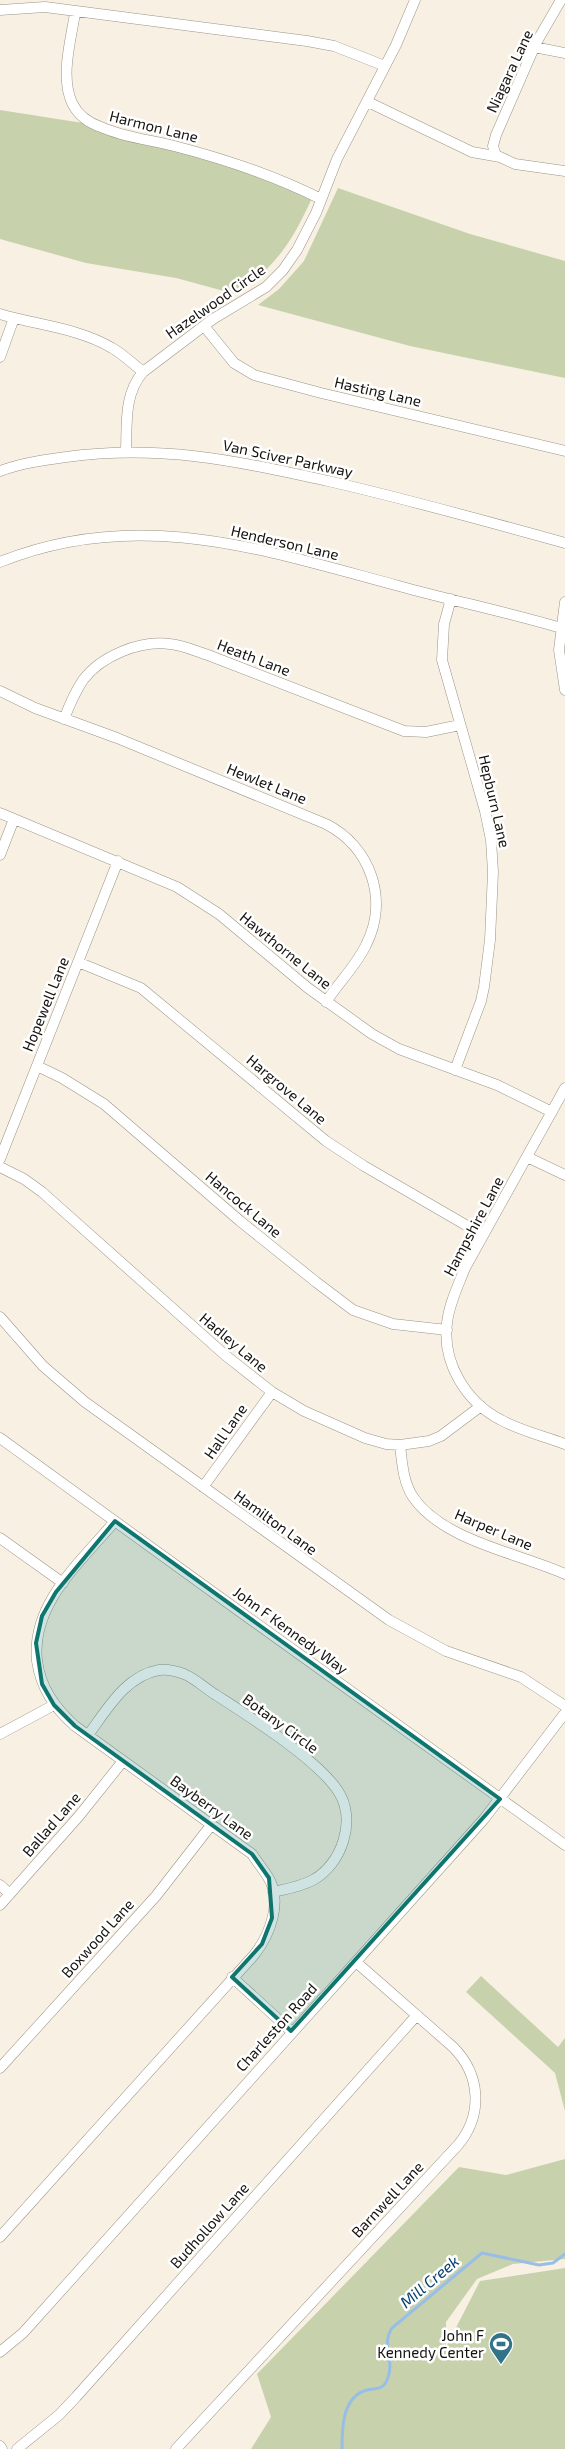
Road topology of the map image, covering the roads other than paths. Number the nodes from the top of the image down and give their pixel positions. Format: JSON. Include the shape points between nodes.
{"nodes":[{"id":1,"x":414,"y":0,"type":"edge"},
{"id":2,"x":561,"y":0,"type":"edge"},
{"id":3,"x":0,"y":10,"type":"edge"},
{"id":4,"x":75,"y":13,"type":"junction"},
{"id":5,"x":534,"y":47,"type":"junction"},
{"id":6,"x":565,"y":53,"type":"edge"},
{"id":7,"x":385,"y":66,"type":"junction"},
{"id":8,"x":368,"y":102,"type":"junction"},
{"id":9,"x":496,"y":156,"type":"junction"},
{"id":10,"x":565,"y":171,"type":"edge"},
{"id":11,"x":321,"y":199,"type":"junction"},
{"id":12,"x":0,"y":314,"type":"edge"},
{"id":13,"x":14,"y":318,"type":"junction"},
{"id":14,"x":204,"y":326,"type":"junction"},
{"id":15,"x":0,"y":357,"type":"edge"},
{"id":16,"x":143,"y":372,"type":"junction"},
{"id":17,"x":126,"y":451,"type":"junction"},
{"id":18,"x":565,"y":451,"type":"edge"},
{"id":19,"x":0,"y":470,"type":"edge"},
{"id":20,"x":565,"y":543,"type":"edge"},
{"id":21,"x":0,"y":562,"type":"edge"},
{"id":22,"x":451,"y":599,"type":"junction"},
{"id":23,"x":565,"y":602,"type":"edge"},
{"id":24,"x":561,"y":628,"type":"junction"},
{"id":25,"x":565,"y":690,"type":"edge"},
{"id":26,"x":0,"y":691,"type":"edge"},
{"id":27,"x":64,"y":718,"type":"junction"},
{"id":28,"x":460,"y":725,"type":"junction"},
{"id":29,"x":0,"y":813,"type":"edge"},
{"id":30,"x":14,"y":819,"type":"junction"},
{"id":31,"x":0,"y":855,"type":"edge"},
{"id":32,"x":118,"y":861,"type":"junction"},
{"id":33,"x":78,"y":962,"type":"junction"},
{"id":34,"x":326,"y":1002,"type":"junction"},
{"id":35,"x":36,"y":1066,"type":"junction"},
{"id":36,"x":455,"y":1070,"type":"junction"},
{"id":37,"x":565,"y":1088,"type":"edge"},
{"id":38,"x":552,"y":1112,"type":"junction"},
{"id":39,"x":527,"y":1157,"type":"junction"},
{"id":40,"x":0,"y":1158,"type":"edge"},
{"id":41,"x":0,"y":1167,"type":"edge"},
{"id":42,"x":565,"y":1175,"type":"edge"},
{"id":43,"x":484,"y":1235,"type":"junction"},
{"id":44,"x":0,"y":1317,"type":"edge"},
{"id":45,"x":447,"y":1330,"type":"junction"},
{"id":46,"x":272,"y":1392,"type":"junction"},
{"id":47,"x":481,"y":1406,"type":"junction"},
{"id":48,"x":0,"y":1438,"type":"edge"},
{"id":49,"x":565,"y":1444,"type":"edge"},
{"id":50,"x":400,"y":1445,"type":"junction"},
{"id":51,"x":203,"y":1487,"type":"junction"},
{"id":52,"x":115,"y":1521,"type":"junction"},
{"id":53,"x":0,"y":1538,"type":"edge"},
{"id":54,"x":565,"y":1574,"type":"edge"},
{"id":55,"x":63,"y":1583,"type":"junction"},
{"id":56,"x":54,"y":1705,"type":"junction"},
{"id":57,"x":565,"y":1706,"type":"edge"},
{"id":58,"x":565,"y":1713,"type":"edge"},
{"id":59,"x":0,"y":1734,"type":"edge"},
{"id":60,"x":88,"y":1735,"type":"junction"},
{"id":61,"x":123,"y":1761,"type":"junction"},
{"id":62,"x":500,"y":1800,"type":"junction"},
{"id":63,"x":212,"y":1824,"type":"junction"},
{"id":64,"x":565,"y":1845,"type":"edge"},
{"id":65,"x":0,"y":1884,"type":"edge"},
{"id":66,"x":273,"y":1892,"type":"junction"},
{"id":67,"x":10,"y":1894,"type":"junction"},
{"id":68,"x":0,"y":1905,"type":"edge"},
{"id":69,"x":356,"y":1962,"type":"junction"},
{"id":70,"x":232,"y":1977,"type":"junction"},
{"id":71,"x":417,"y":2015,"type":"junction"},
{"id":72,"x":292,"y":2032,"type":"junction"},
{"id":73,"x":0,"y":2068,"type":"edge"},
{"id":74,"x":0,"y":2237,"type":"edge"},
{"id":75,"x":0,"y":2352,"type":"edge"},
{"id":76,"x":18,"y":2449,"type":"edge"},
{"id":77,"x":176,"y":2449,"type":"edge"}],
"edges":[{"from":1,"to":7,"type":"street","name":"Hazelwood Circle"},
{"from":2,"to":5,"type":"street","name":"Niagara Lane"},
{"from":3,"to":4,"type":"street","via":[[45,7]]},
{"from":4,"to":7,"type":"street","via":[[328,45]]},
{"from":4,"to":11,"type":"street","name":"Harmon Lane","via":[[68,53],[69,92],[72,104],[90,122],[115,132],[238,164]]},
{"from":5,"to":6,"type":"street"},
{"from":5,"to":9,"type":"street","name":"Niagara Lane","via":[[496,135],[493,146]]},
{"from":7,"to":8,"type":"street","name":"Hazelwood Circle"},
{"from":8,"to":9,"type":"street","via":[[472,152]]},
{"from":8,"to":11,"type":"street","name":"Hazelwood Circle","via":[[337,159]]},
{"from":9,"to":10,"type":"street","via":[[515,164]]},
{"from":11,"to":14,"type":"street","name":"Hazelwood Circle","via":[[297,250],[277,277]]},
{"from":12,"to":13,"type":"street"},
{"from":13,"to":15,"type":"street"},
{"from":13,"to":16,"type":"street","via":[[101,342]]},
{"from":14,"to":16,"type":"street","name":"Hazelwood Circle"},
{"from":14,"to":18,"type":"street","name":"Hasting Lane","via":[[234,363],[254,375]]},
{"from":16,"to":17,"type":"street","name":"Hazelwood Circle","via":[[129,397]]},
{"from":17,"to":19,"type":"street","name":"Van Sciver Parkway","via":[[30,462]]},
{"from":17,"to":20,"type":"street","name":"Van Sciver Parkway","via":[[248,462]]},
{"from":21,"to":22,"type":"street","name":"Henderson Lane","via":[[87,538],[133,534],[178,536],[272,552]]},
{"from":22,"to":24,"type":"street","name":"Henderson Lane"},
{"from":22,"to":28,"type":"street","name":"Hepburn Lane","via":[[444,624],[442,660]]},
{"from":23,"to":24,"type":"street"},
{"from":24,"to":25,"type":"street","via":[[560,666]]},
{"from":26,"to":27,"type":"street","name":"Hewlet Lane"},
{"from":27,"to":28,"type":"street","name":"Heath Lane","via":[[83,680],[97,668],[124,652],[159,643],[182,646],[208,655],[404,732],[426,732]]},
{"from":27,"to":34,"type":"street","name":"Hewlet Lane","via":[[326,824],[352,842],[365,858],[374,882],[376,895],[372,933],[361,955]]},
{"from":28,"to":36,"type":"street","name":"Hepburn Lane","via":[[488,825],[493,872],[484,987]]},
{"from":29,"to":30,"type":"street","name":"Hawthorne Lane"},
{"from":30,"to":31,"type":"street"},
{"from":30,"to":32,"type":"street","name":"Hawthorne Lane"},
{"from":32,"to":33,"type":"street","name":"Hopewell Lane"},
{"from":32,"to":34,"type":"street","name":"Hawthorne Lane","via":[[170,883],[206,904]]},
{"from":33,"to":35,"type":"street","name":"Hopewell Lane"},
{"from":33,"to":43,"type":"street","name":"Hargrove Lane","via":[[141,988],[339,1150]]},
{"from":34,"to":36,"type":"street","name":"Hawthorne Lane","via":[[386,1042]]},
{"from":35,"to":40,"type":"street","name":"Hopewell Lane"},
{"from":35,"to":45,"type":"street","name":"Hancock Lane","via":[[104,1104],[240,1221],[353,1310],[386,1323]]},
{"from":36,"to":38,"type":"street","name":"Hawthorne Lane","via":[[509,1090]]},
{"from":37,"to":38,"type":"street","name":"Hampshire Lane"},
{"from":38,"to":39,"type":"street","name":"Hampshire Lane"},
{"from":39,"to":42,"type":"street"},
{"from":39,"to":43,"type":"street","name":"Hampshire Lane"},
{"from":41,"to":46,"type":"street","name":"Hadley Lane","via":[[42,1192],[214,1346]]},
{"from":43,"to":45,"type":"street","name":"Hampshire Lane","via":[[459,1282]]},
{"from":44,"to":51,"type":"street","name":"Hamilton Lane","via":[[62,1384]]},
{"from":45,"to":47,"type":"street","name":"Hampshire Lane","via":[[448,1352],[453,1366],[467,1392]]},
{"from":46,"to":50,"type":"street","name":"Hadley Lane","via":[[291,1405],[353,1433]]},
{"from":46,"to":51,"type":"street","name":"Hall Lane"},
{"from":47,"to":49,"type":"street","name":"Hampshire Lane","via":[[512,1426]]},
{"from":47,"to":50,"type":"street","name":"Hadley Lane","via":[[441,1436]]},
{"from":48,"to":52,"type":"street","name":"John F Kennedy Way"},
{"from":50,"to":54,"type":"street","name":"Harper Lane","via":[[407,1486],[413,1497],[435,1518],[479,1542]]},
{"from":51,"to":57,"type":"street","name":"Hamilton Lane","via":[[403,1629],[446,1651],[521,1677]]},
{"from":52,"to":55,"type":"street","name":"Bayberry Lane"},
{"from":52,"to":62,"type":"street","name":"John F Kennedy Way"},
{"from":53,"to":55,"type":"street"},
{"from":55,"to":56,"type":"street","name":"Bayberry Lane","via":[[42,1616],[36,1643],[42,1684]]},
{"from":56,"to":59,"type":"street"},
{"from":56,"to":60,"type":"street","name":"Bayberry Lane"},
{"from":58,"to":62,"type":"street","name":"Charleston Road"},
{"from":60,"to":61,"type":"street","name":"Bayberry Lane"},
{"from":60,"to":66,"type":"street","name":"Botany Circle","via":[[133,1681],[149,1672],[174,1670],[197,1682],[311,1763],[331,1781],[345,1803],[343,1842],[332,1864],[314,1880]]},
{"from":61,"to":63,"type":"street","name":"Bayberry Lane"},
{"from":61,"to":67,"type":"street","name":"Ballad Lane"},
{"from":62,"to":64,"type":"street","name":"John F Kennedy Way"},
{"from":62,"to":69,"type":"street","name":"Charleston Road"},
{"from":63,"to":66,"type":"street","name":"Bayberry Lane","via":[[252,1854],[269,1878]]},
{"from":63,"to":73,"type":"street","name":"Boxwood Lane","via":[[156,1896]]},
{"from":65,"to":67,"type":"street"},
{"from":66,"to":70,"type":"street","name":"Bayberry Lane","via":[[274,1905],[268,1932],[262,1944]]},
{"from":67,"to":68,"type":"street","name":"Ballad Lane"},
{"from":69,"to":71,"type":"street","name":"Barnwell Lane"},
{"from":69,"to":72,"type":"street","name":"Charleston Road"},
{"from":70,"to":72,"type":"street"},
{"from":70,"to":74,"type":"street","name":"Bayberry Lane"},
{"from":71,"to":76,"type":"street","name":"Budhollow Lane","via":[[76,2397]]},
{"from":71,"to":77,"type":"street","name":"Barnwell Lane","via":[[460,2054],[468,2067],[476,2104],[468,2131],[458,2146]]},
{"from":72,"to":75,"type":"street","name":"Charleston Road","via":[[23,2332]]}]}
